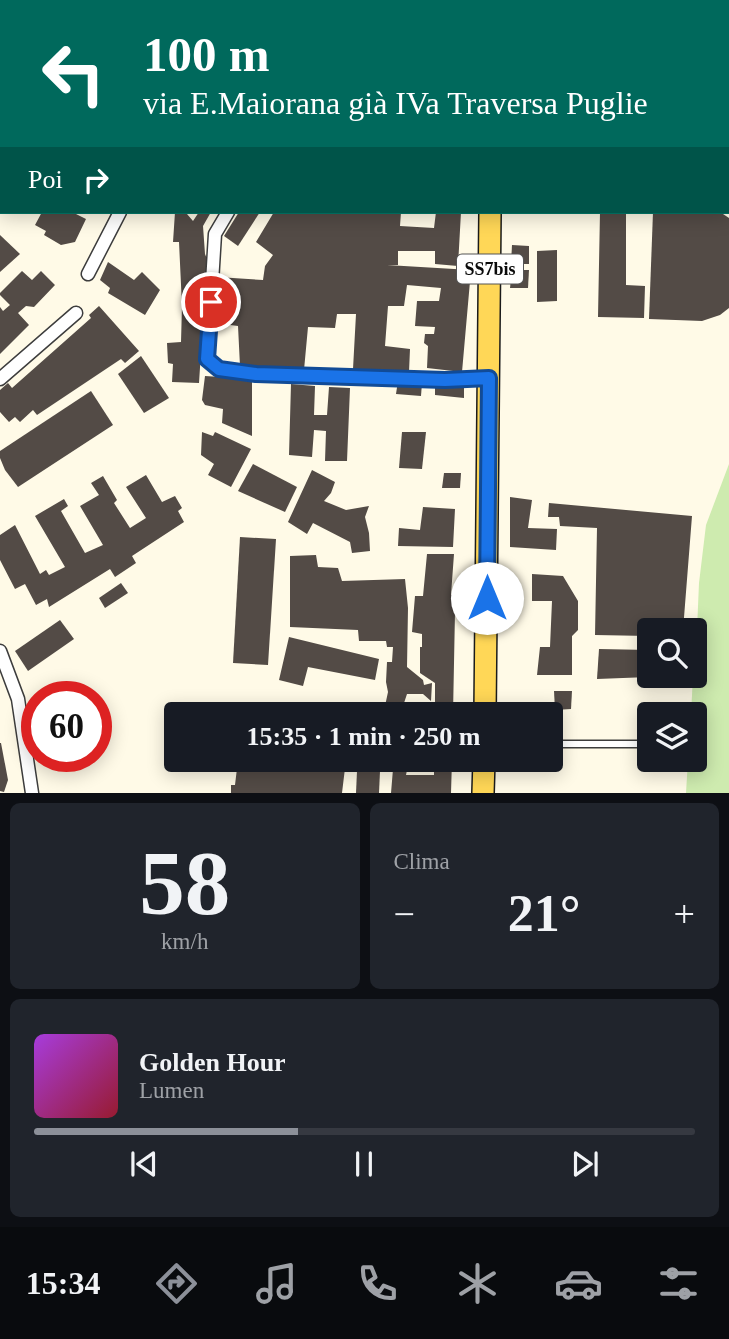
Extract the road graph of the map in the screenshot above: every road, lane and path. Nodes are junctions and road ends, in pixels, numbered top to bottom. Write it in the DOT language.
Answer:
graph roads {
  1 [pos="119,214"];
  2 [pos="227,214"];
  3 [pos="490,214"];
  4 [pos="88,274"];
  5 [pos="76,313"];
  6 [pos="208,346"];
  7 [pos="489,378"];
  8 [pos="0,379"];
  9 [pos="0,651"];
  10 [pos="485,702"];
  11 [pos="563,744"];
  12 [pos="637,744"];
  13 [pos="484,772"];
  14 [pos="32,793"];
  15 [pos="483,793"];
  1 -- 4 [label="street"];
  2 -- 6 [label="street"];
  3 -- 7 [label="main road, SS7bis"];
  5 -- 8 [label="street"];
  6 -- 7 [label="lane"];
  7 -- 10 [label="main road, SS7bis"];
  9 -- 14 [label="street"];
  11 -- 12 [label="lane"];
  13 -- 15 [label="main road"];
}
